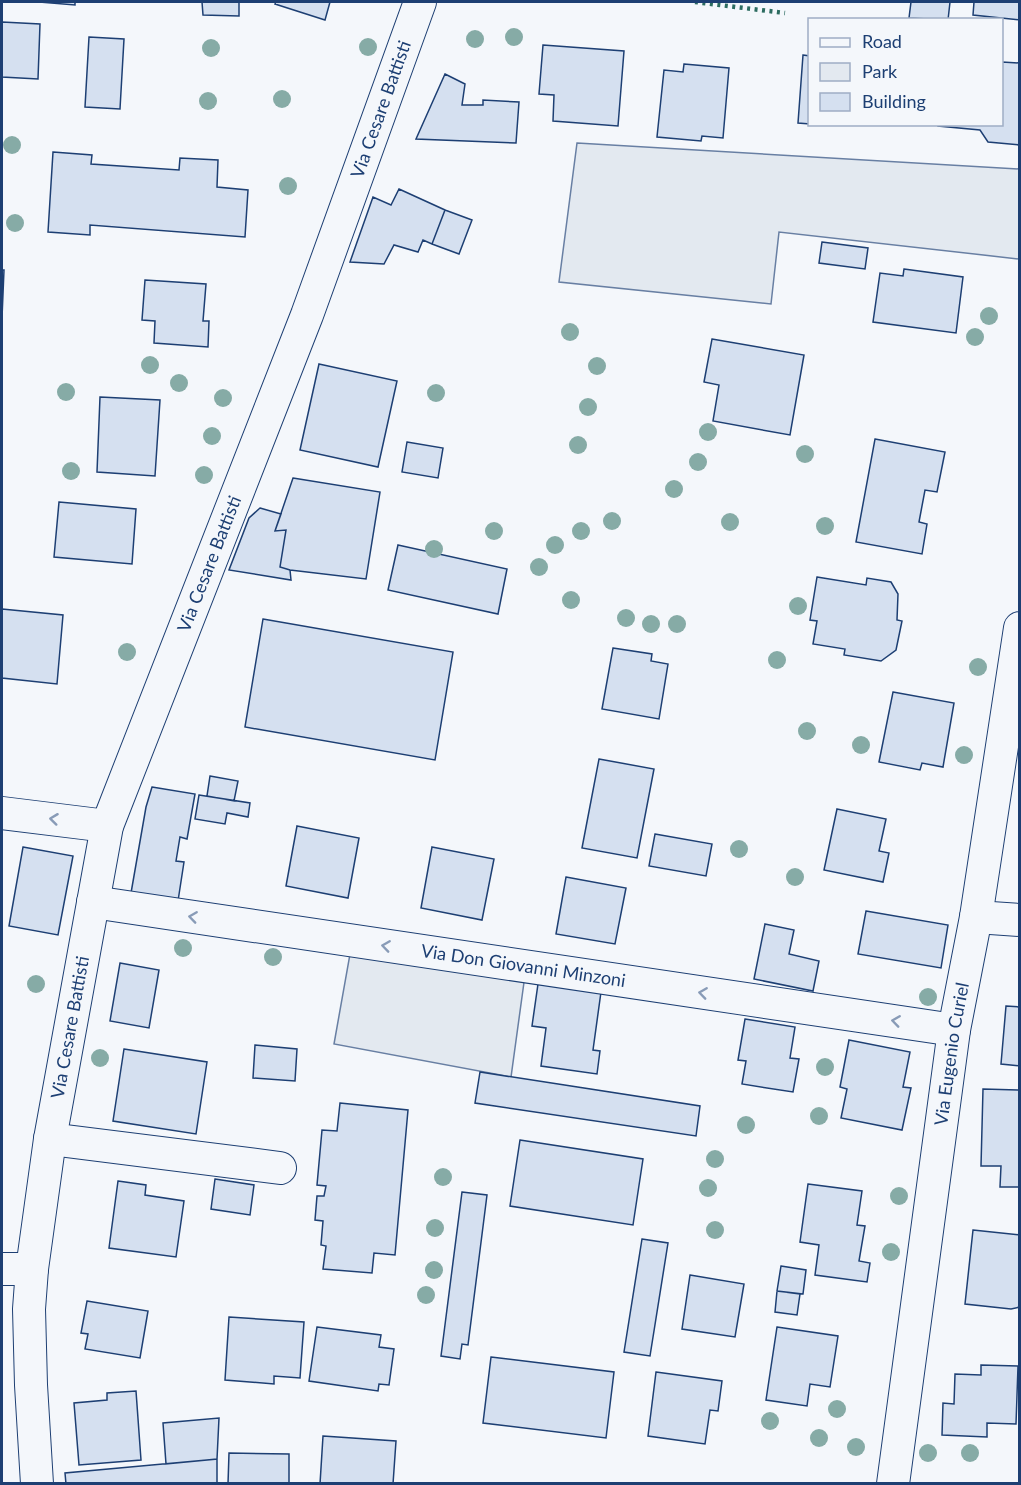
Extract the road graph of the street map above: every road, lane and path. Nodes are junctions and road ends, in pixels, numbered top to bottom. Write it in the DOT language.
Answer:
graph roads {
  1 [pos="420,2"];
  2 [pos="1020,627"];
  3 [pos="1008,779"];
  4 [pos="2,813"];
  5 [pos="107,826"];
  6 [pos="93,902"];
  7 [pos="976,916"];
  8 [pos="1020,920"];
  9 [pos="954,1030"];
  10 [pos="50,1139"];
  11 [pos="280,1168"];
  12 [pos="17,1269"];
  13 [pos="37,1484"];
  14 [pos="893,1484"];
  1 -- 5 [label="street, Via Cesare Battisti"];
  2 -- 3 [label="street, Via Eugenio Curiel"];
  3 -- 7 [label="street, Via Eugenio Curiel"];
  5 -- 4 [label="street, one-way"];
  5 -- 6 [label="street, Via Cesare Battisti"];
  9 -- 6 [label="street, Via Don Giovanni Minzoni, one-way"];
  6 -- 10 [label="street, Via Cesare Battisti"];
  7 -- 8 [label="street"];
  7 -- 9 [label="street, Via Eugenio Curiel"];
  9 -- 14 [label="street, Via Eugenio Curiel"];
  10 -- 11 [label="street"];
  10 -- 12 [label="street, Via Cesare Battisti"];
  12 -- 13 [label="street, Via Cesare Battisti"];
}
